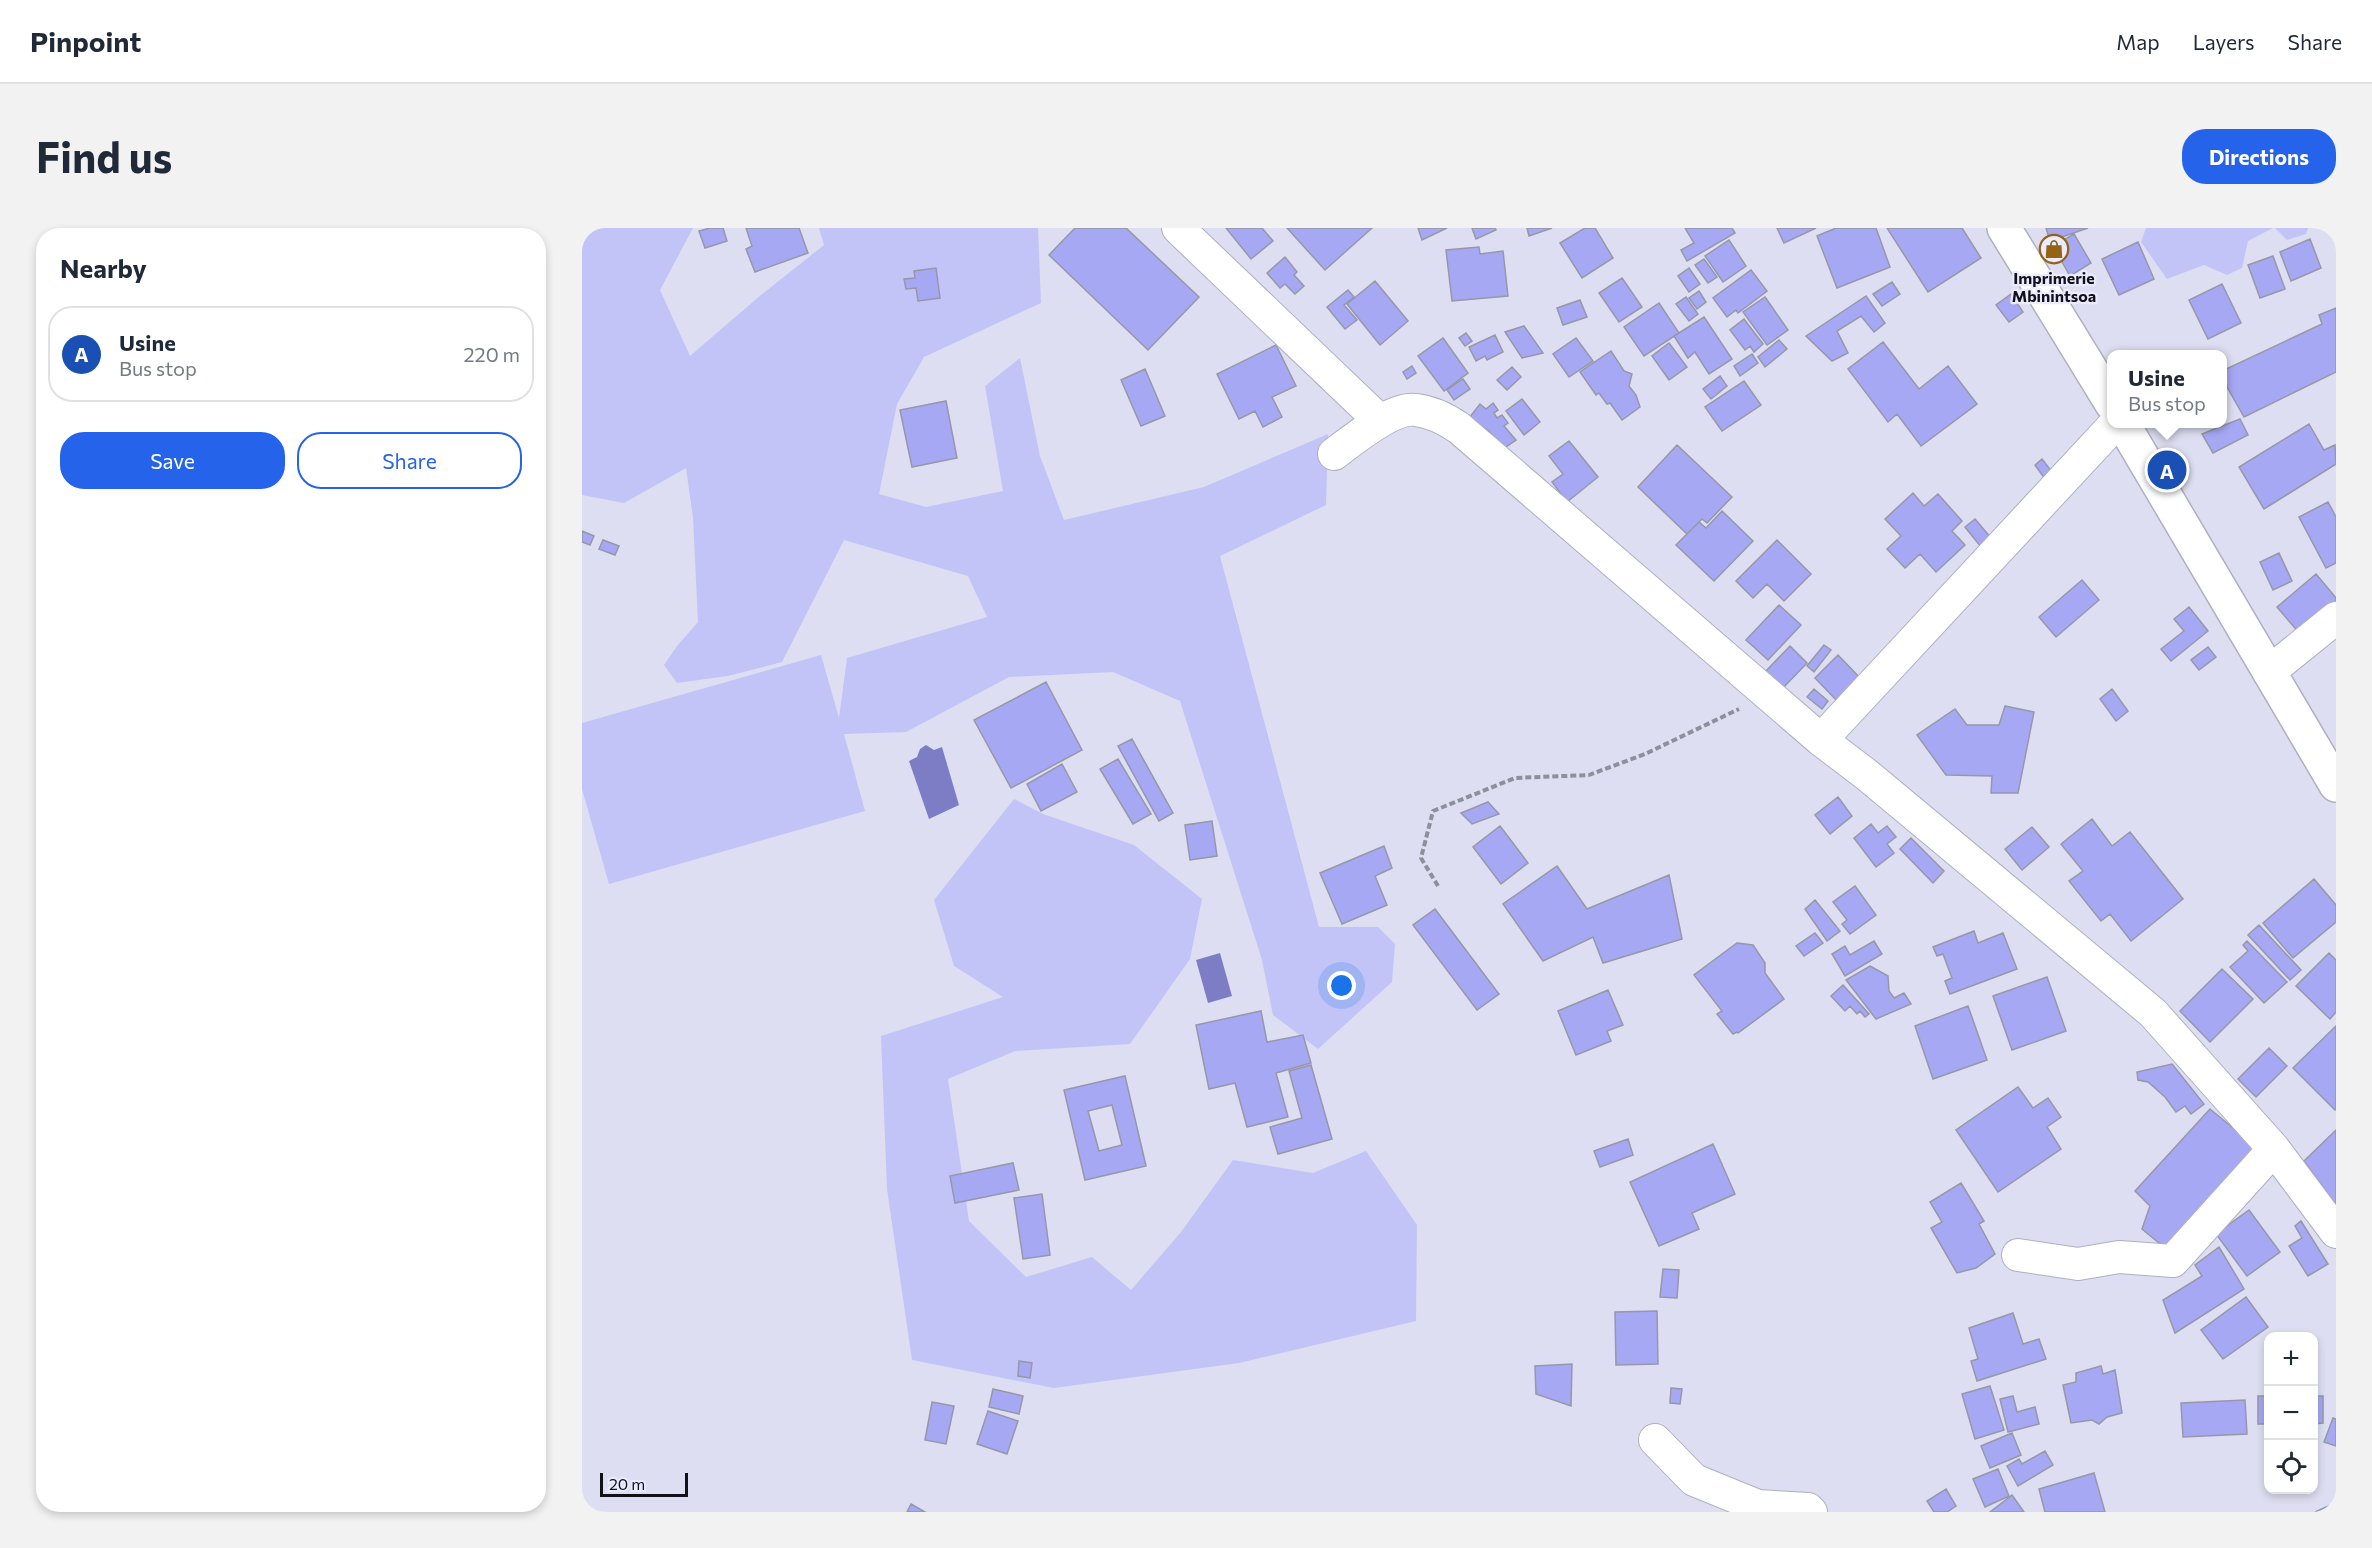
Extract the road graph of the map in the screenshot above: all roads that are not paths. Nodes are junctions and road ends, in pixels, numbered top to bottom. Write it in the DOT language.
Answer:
graph roads {
  1 [pos="1178,228"];
  2 [pos="2004,228"];
  3 [pos="2107,396"];
  4 [pos="1380,420"];
  5 [pos="2110,428"];
  6 [pos="2126,428"];
  7 [pos="1334,453"];
  8 [pos="2336,618"];
  9 [pos="2269,672"];
  10 [pos="1821,740"];
  11 [pos="2336,785"];
  12 [pos="2274,1149"];
  13 [pos="2336,1233"];
  14 [pos="2018,1255"];
  15 [pos="1655,1440"];
  16 [pos="1810,1512"];
  1 -- 4 [label="street"];
  2 -- 3 [label="main road"];
  4 -- 7 [label="street"];
  4 -- 10 [label="street"];
  5 -- 10 [label="street"];
  6 -- 9 [label="main road"];
  8 -- 9 [label="street"];
  9 -- 11 [label="main road"];
  10 -- 12 [label="street"];
  12 -- 13 [label="street"];
  12 -- 14 [label="street"];
  15 -- 16 [label="street"];
}
